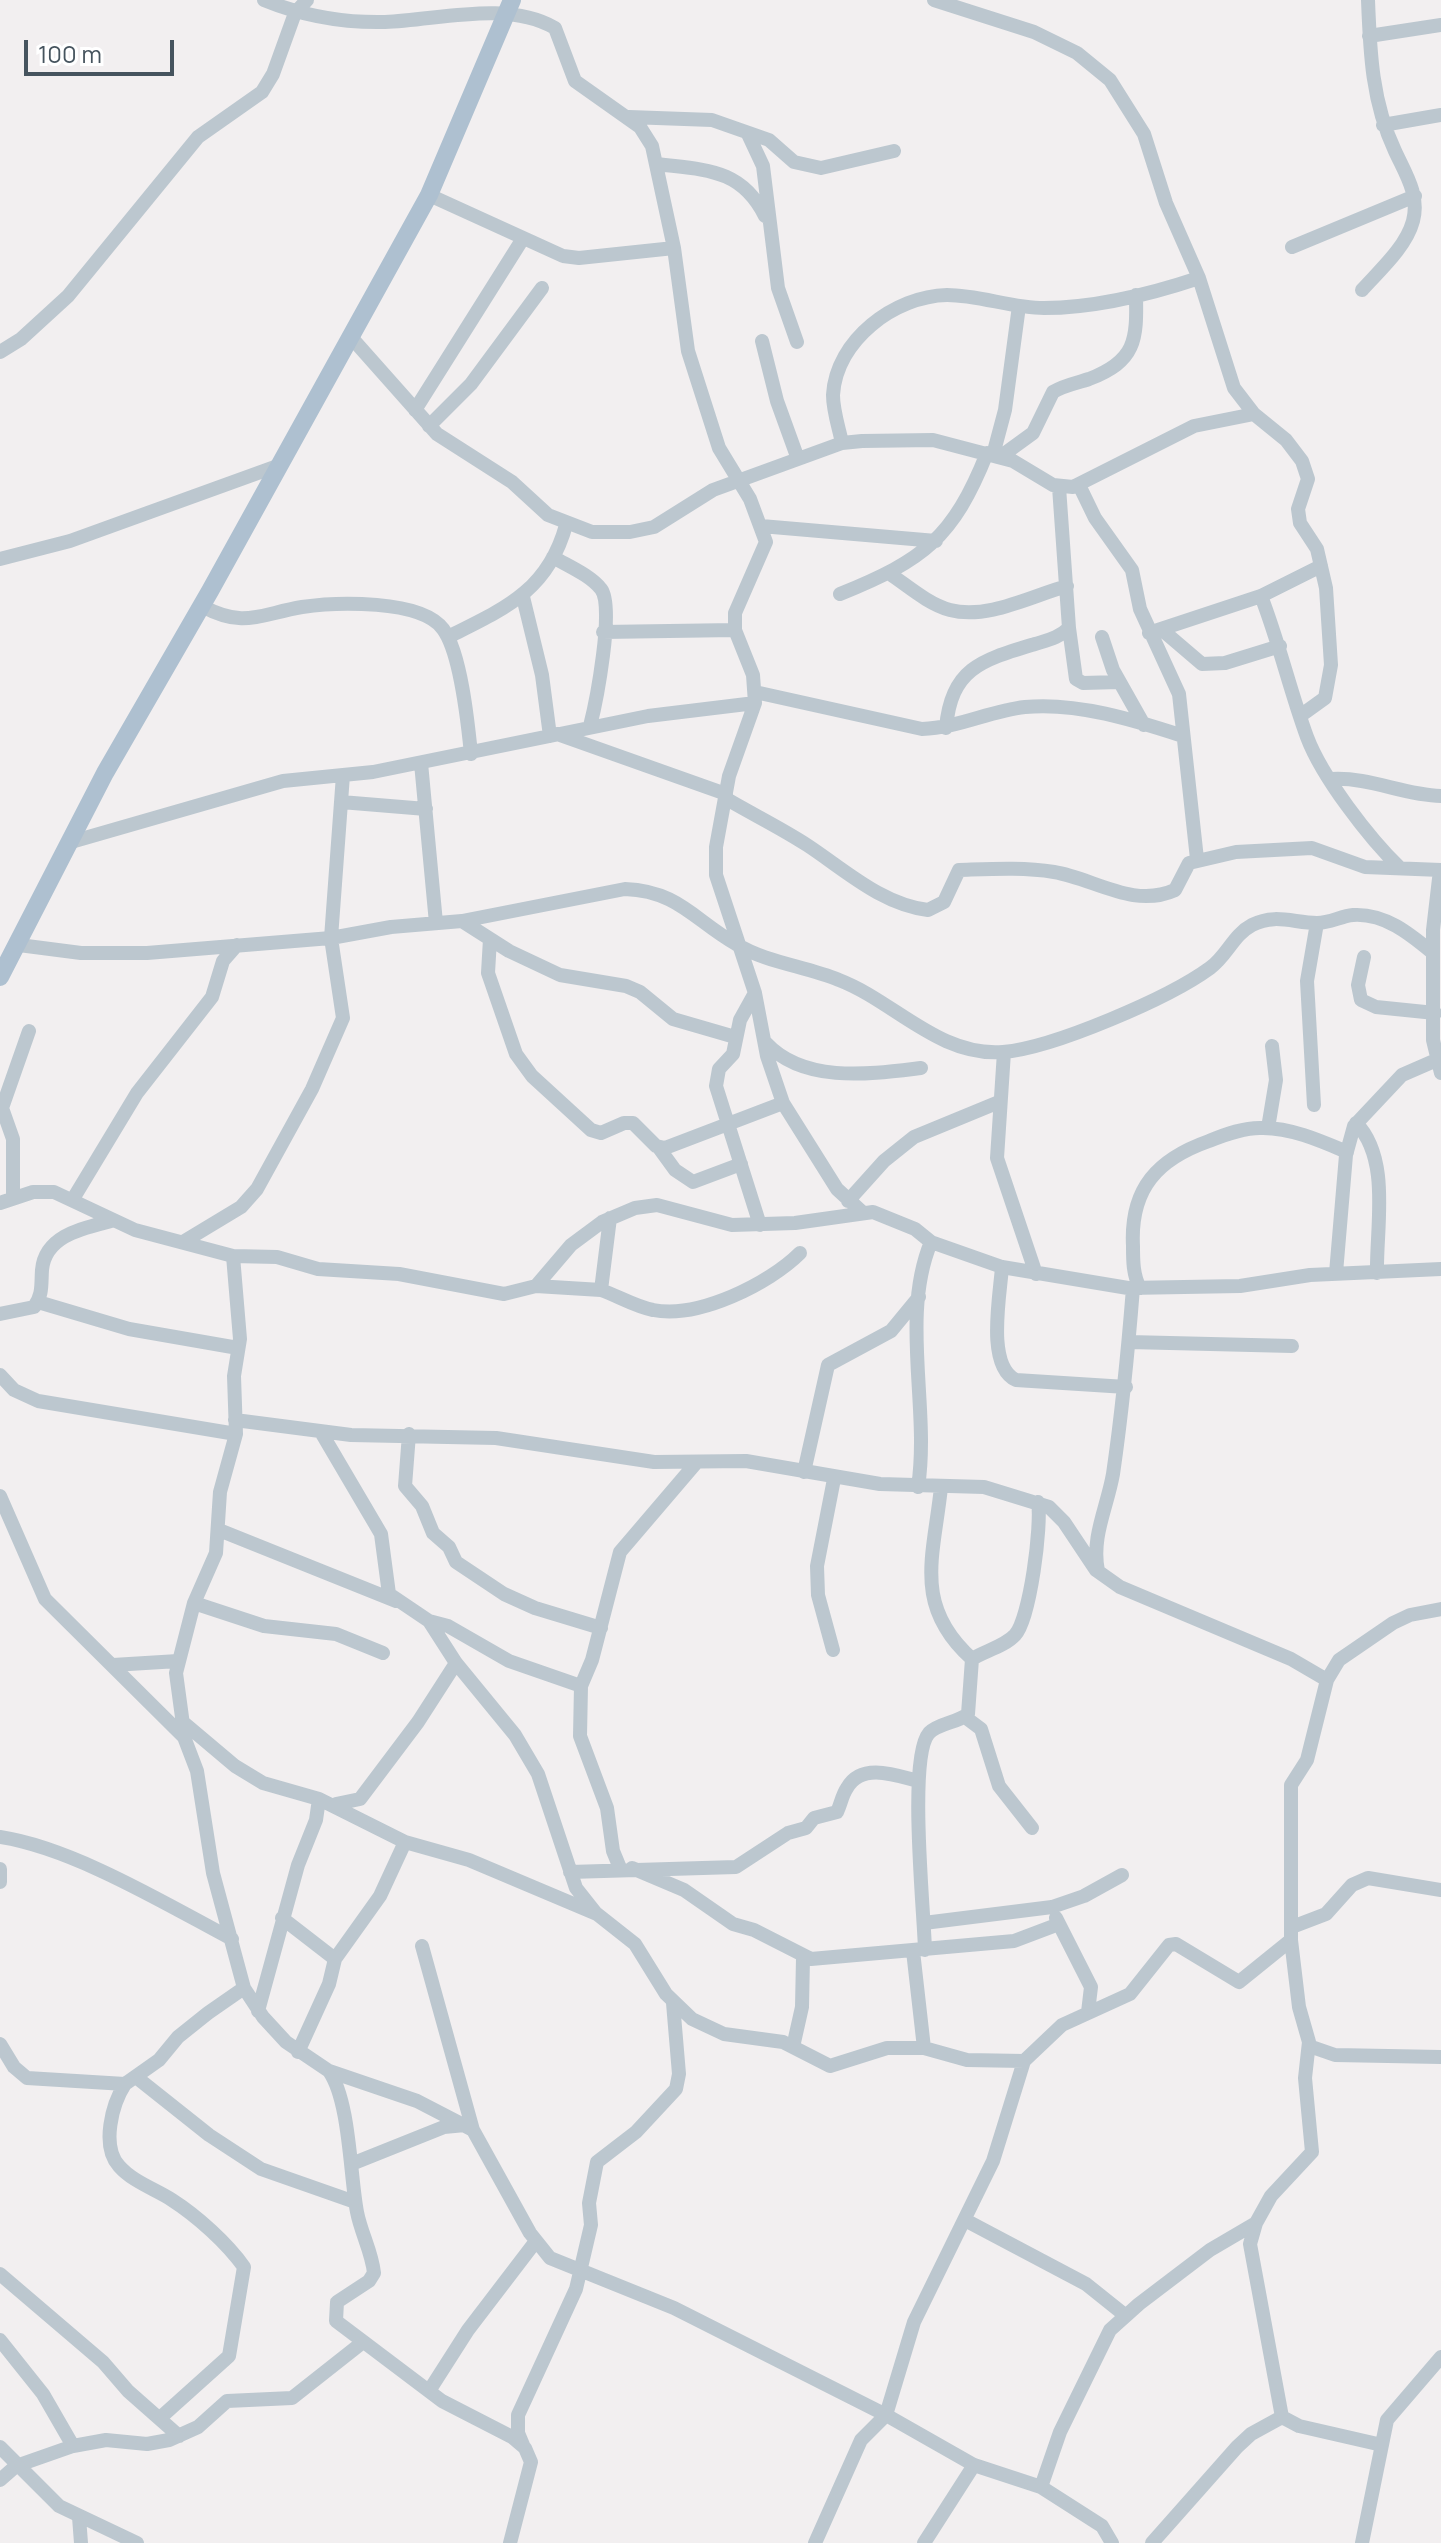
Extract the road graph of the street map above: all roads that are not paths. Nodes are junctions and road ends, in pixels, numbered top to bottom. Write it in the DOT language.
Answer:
graph roads {
  1 [pos="264,0"];
  2 [pos="307,0"];
  3 [pos="934,0"];
  4 [pos="1368,0"];
  5 [pos="510,5"];
  6 [pos="295,13"];
  7 [pos="1441,25"];
  8 [pos="1369,36"];
  9 [pos="1441,115"];
  10 [pos="624,117"];
  11 [pos="1383,125"];
  12 [pos="748,134"];
  13 [pos="894,151"];
  14 [pos="656,164"];
  15 [pos="429,195"];
  16 [pos="1415,196"];
  17 [pos="769,224"];
  18 [pos="522,240"];
  19 [pos="1292,247"];
  20 [pos="674,248"];
  21 [pos="1199,278"];
  22 [pos="542,288"];
  23 [pos="1362,290"];
  24 [pos="1136,295"];
  25 [pos="1019,306"];
  26 [pos="350,336"];
  27 [pos="762,341"];
  28 [pos="797,342"];
  29 [pos="0,352"];
  30 [pos="415,410"];
  31 [pos="1254,414"];
  32 [pos="429,426"];
  33 [pos="842,443"];
  34 [pos="993,455"];
  35 [pos="798,459"];
  36 [pos="280,465"];
  37 [pos="739,480"];
  38 [pos="1079,485"];
  39 [pos="1059,487"];
  40 [pos="566,525"];
  41 [pos="761,526"];
  42 [pos="936,541"];
  43 [pos="553,557"];
  44 [pos="0,559"];
  45 [pos="1321,566"];
  46 [pos="890,574"];
  47 [pos="1067,586"];
  48 [pos="840,594"];
  49 [pos="1261,596"];
  50 [pos="523,597"];
  51 [pos="202,606"];
  52 [pos="1069,628"];
  53 [pos="735,630"];
  54 [pos="1155,631"];
  55 [pos="603,632"];
  56 [pos="448,637"];
  57 [pos="1102,637"];
  58 [pos="1280,646"];
  59 [pos="1119,682"];
  60 [pos="755,698"];
  61 [pos="1300,716"];
  62 [pos="1144,725"];
  63 [pos="590,726"];
  64 [pos="946,728"];
  65 [pos="554,735"];
  66 [pos="1183,736"];
  67 [pos="471,754"];
  68 [pos="421,763"];
  69 [pos="343,775"];
  70 [pos="1332,779"];
  71 [pos="726,796"];
  72 [pos="1441,796"];
  73 [pos="341,802"];
  74 [pos="426,809"];
  75 [pos="71,842"];
  76 [pos="1197,859"];
  77 [pos="1400,868"];
  78 [pos="1441,870"];
  79 [pos="462,921"];
  80 [pos="436,923"];
  81 [pos="1317,923"];
  82 [pos="331,938"];
  83 [pos="490,939"];
  84 [pos="19,945"];
  85 [pos="237,945"];
  86 [pos="737,945"];
  87 [pos="1433,953"];
  88 [pos="1364,957"];
  89 [pos="0,977"];
  90 [pos="755,993"];
  91 [pos="1435,1013"];
  92 [pos="29,1031"];
  93 [pos="735,1037"];
  94 [pos="766,1042"];
  95 [pos="1272,1046"];
  96 [pos="1004,1052"];
  97 [pos="1438,1058"];
  98 [pos="921,1068"];
  99 [pos="1441,1073"];
  100 [pos="999,1102"];
  101 [pos="783,1103"];
  102 [pos="1314,1105"];
  103 [pos="1,1110"];
  104 [pos="728,1122"];
  105 [pos="1356,1123"];
  106 [pos="1268,1128"];
  107 [pos="659,1148"];
  108 [pos="1347,1152"];
  109 [pos="741,1164"];
  110 [pos="73,1199"];
  111 [pos="6,1201"];
  112 [pos="848,1201"];
  113 [pos="862,1212"];
  114 [pos="610,1218"];
  115 [pos="111,1221"];
  116 [pos="760,1225"];
  117 [pos="183,1242"];
  118 [pos="931,1242"];
  119 [pos="800,1253"];
  120 [pos="233,1256"];
  121 [pos="1002,1267"];
  122 [pos="1441,1269"];
  123 [pos="1336,1273"];
  124 [pos="1377,1273"];
  125 [pos="1036,1274"];
  126 [pos="536,1286"];
  127 [pos="1137,1288"];
  128 [pos="601,1290"];
  129 [pos="920,1297"];
  130 [pos="38,1302"];
  131 [pos="0,1314"];
  132 [pos="1129,1342"];
  133 [pos="1292,1346"];
  134 [pos="238,1348"];
  135 [pos="0,1375"];
  136 [pos="1126,1387"];
  137 [pos="236,1427"];
  138 [pos="321,1432"];
  139 [pos="409,1434"];
  140 [pos="696,1463"];
  141 [pos="804,1472"];
  142 [pos="834,1479"];
  143 [pos="918,1487"];
  144 [pos="941,1487"];
  145 [pos="0,1496"];
  146 [pos="1038,1502"];
  147 [pos="219,1530"];
  148 [pos="1098,1572"];
  149 [pos="397,1601"];
  150 [pos="194,1603"];
  151 [pos="1441,1609"];
  152 [pos="429,1621"];
  153 [pos="601,1628"];
  154 [pos="833,1650"];
  155 [pos="383,1653"];
  156 [pos="972,1659"];
  157 [pos="178,1661"];
  158 [pos="456,1663"];
  159 [pos="113,1665"];
  160 [pos="1327,1680"];
  161 [pos="581,1686"];
  162 [pos="965,1717"];
  163 [pos="184,1730"];
  164 [pos="918,1781"];
  165 [pos="325,1802"];
  166 [pos="1032,1828"];
  167 [pos="0,1837"];
  168 [pos="405,1842"];
  169 [pos="626,1868"];
  170 [pos="0,1869"];
  171 [pos="570,1872"];
  172 [pos="1122,1875"];
  173 [pos="0,1882"];
  174 [pos="1441,1890"];
  175 [pos="1052,1907"];
  176 [pos="597,1914"];
  177 [pos="282,1918"];
  178 [pos="924,1923"];
  179 [pos="1059,1924"];
  180 [pos="1291,1934"];
  181 [pos="232,1939"];
  182 [pos="422,1946"];
  183 [pos="919,1951"];
  184 [pos="803,1958"];
  185 [pos="335,1959"];
  186 [pos="244,1988"];
  187 [pos="673,2003"];
  188 [pos="258,2011"];
  189 [pos="1088,2012"];
  190 [pos="0,2044"];
  191 [pos="1309,2046"];
  192 [pos="793,2047"];
  193 [pos="924,2048"];
  194 [pos="298,2052"];
  195 [pos="1441,2057"];
  196 [pos="1024,2061"];
  197 [pos="329,2071"];
  198 [pos="131,2081"];
  199 [pos="469,2128"];
  200 [pos="354,2163"];
  201 [pos="355,2202"];
  202 [pos="965,2220"];
  203 [pos="1256,2223"];
  204 [pos="536,2241"];
  205 [pos="579,2272"];
  206 [pos="0,2274"];
  207 [pos="1126,2316"];
  208 [pos="0,2340"];
  209 [pos="363,2342"];
  210 [pos="1441,2357"];
  211 [pos="429,2391"];
  212 [pos="886,2415"];
  213 [pos="1282,2417"];
  214 [pos="160,2418"];
  215 [pos="179,2436"];
  216 [pos="1382,2445"];
  217 [pos="73,2446"];
  218 [pos="0,2447"];
  219 [pos="525,2448"];
  220 [pos="974,2465"];
  221 [pos="16,2466"];
  222 [pos="0,2480"];
  223 [pos="1041,2487"];
  224 [pos="79,2517"];
  225 [pos="81,2543"];
  226 [pos="137,2543"];
  227 [pos="510,2543"];
  228 [pos="815,2543"];
  229 [pos="924,2543"];
  230 [pos="1112,2543"];
  231 [pos="1152,2543"];
  232 [pos="1362,2543"];
  1 -- 6 [label="street"];
  2 -- 6 [label="street"];
  3 -- 21 [label="street"];
  4 -- 8 [label="street"];
  5 -- 6 [label="street"];
  5 -- 10 [label="street"];
  5 -- 15 [label="main road"];
  6 -- 29 [label="street"];
  7 -- 8 [label="street"];
  8 -- 11 [label="street"];
  9 -- 11 [label="street"];
  10 -- 12 [label="street"];
  10 -- 14 [label="street"];
  11 -- 16 [label="street"];
  12 -- 13 [label="street"];
  12 -- 17 [label="street"];
  14 -- 17 [label="street"];
  14 -- 20 [label="street"];
  15 -- 18 [label="street"];
  15 -- 26 [label="main road"];
  16 -- 19 [label="street"];
  16 -- 23 [label="street"];
  17 -- 28 [label="street"];
  18 -- 20 [label="street"];
  18 -- 30 [label="street"];
  20 -- 37 [label="street"];
  21 -- 24 [label="street"];
  21 -- 31 [label="street"];
  22 -- 32 [label="street"];
  24 -- 25 [label="street"];
  24 -- 34 [label="street"];
  25 -- 33 [label="street"];
  25 -- 34 [label="street"];
  26 -- 30 [label="street"];
  26 -- 36 [label="main road"];
  27 -- 35 [label="street"];
  30 -- 32 [label="street"];
  31 -- 38 [label="street"];
  31 -- 45 [label="street"];
  32 -- 40 [label="street"];
  33 -- 34 [label="street"];
  33 -- 35 [label="street"];
  34 -- 39 [label="street"];
  34 -- 42 [label="street"];
  35 -- 37 [label="street"];
  36 -- 44 [label="street"];
  36 -- 51 [label="main road"];
  37 -- 40 [label="street"];
  37 -- 41 [label="street"];
  38 -- 39 [label="street"];
  38 -- 54 [label="street"];
  39 -- 47 [label="street"];
  40 -- 43 [label="street"];
  41 -- 42 [label="street"];
  41 -- 53 [label="street"];
  42 -- 46 [label="street"];
  43 -- 50 [label="street"];
  43 -- 55 [label="street"];
  45 -- 49 [label="street"];
  45 -- 61 [label="street"];
  46 -- 47 [label="street"];
  46 -- 48 [label="street"];
  47 -- 52 [label="street"];
  49 -- 54 [label="street"];
  49 -- 58 [label="street"];
  50 -- 56 [label="street"];
  50 -- 65 [label="street"];
  51 -- 56 [label="street"];
  51 -- 75 [label="main road"];
  52 -- 59 [label="street"];
  52 -- 64 [label="street"];
  53 -- 55 [label="street"];
  53 -- 60 [label="street"];
  54 -- 58 [label="street"];
  54 -- 66 [label="street"];
  55 -- 63 [label="street"];
  56 -- 67 [label="street"];
  57 -- 59 [label="street"];
  58 -- 61 [label="street"];
  59 -- 62 [label="street"];
  60 -- 63 [label="street"];
  60 -- 64 [label="street"];
  60 -- 71 [label="street"];
  61 -- 70 [label="street"];
  62 -- 64 [label="street"];
  62 -- 66 [label="street"];
  63 -- 65 [label="street"];
  65 -- 67 [label="street"];
  65 -- 71 [label="street"];
  66 -- 76 [label="street"];
  67 -- 68 [label="street"];
  68 -- 69 [label="street"];
  68 -- 74 [label="street"];
  69 -- 73 [label="street"];
  69 -- 75 [label="street"];
  70 -- 72 [label="street"];
  70 -- 77 [label="street"];
  71 -- 76 [label="street"];
  71 -- 86 [label="street"];
  73 -- 74 [label="street"];
  73 -- 82 [label="street"];
  74 -- 80 [label="street"];
  75 -- 84 [label="main road"];
  76 -- 77 [label="street"];
  77 -- 78 [label="street"];
  78 -- 87 [label="street"];
  79 -- 80 [label="street"];
  79 -- 83 [label="street"];
  79 -- 86 [label="street"];
  80 -- 82 [label="street"];
  81 -- 87 [label="street"];
  81 -- 96 [label="street"];
  81 -- 102 [label="street"];
  82 -- 85 [label="street"];
  82 -- 117 [label="street"];
  83 -- 93 [label="street"];
  83 -- 107 [label="street"];
  84 -- 85 [label="street"];
  84 -- 89 [label="main road"];
  85 -- 110 [label="street"];
  86 -- 90 [label="street"];
  86 -- 96 [label="street"];
  87 -- 91 [label="street"];
  88 -- 91 [label="street"];
  90 -- 93 [label="street"];
  90 -- 94 [label="street"];
  91 -- 97 [label="street"];
  92 -- 103 [label="street"];
  93 -- 104 [label="street"];
  94 -- 98 [label="street"];
  94 -- 101 [label="street"];
  95 -- 106 [label="street"];
  96 -- 100 [label="street"];
  97 -- 99 [label="street"];
  97 -- 105 [label="street"];
  100 -- 112 [label="street"];
  100 -- 125 [label="street"];
  101 -- 104 [label="street"];
  101 -- 112 [label="street"];
  103 -- 111 [label="street"];
  104 -- 107 [label="street"];
  104 -- 109 [label="street"];
  105 -- 108 [label="street"];
  105 -- 124 [label="street"];
  106 -- 108 [label="street"];
  106 -- 127 [label="street"];
  107 -- 109 [label="street"];
  108 -- 123 [label="street"];
  109 -- 116 [label="street"];
  110 -- 111 [label="street"];
  110 -- 115 [label="street"];
  112 -- 113 [label="street"];
  113 -- 116 [label="street"];
  113 -- 118 [label="street"];
  114 -- 116 [label="street"];
  114 -- 126 [label="street"];
  114 -- 128 [label="street"];
  115 -- 117 [label="street"];
  115 -- 130 [label="street"];
  117 -- 120 [label="street"];
  118 -- 121 [label="street"];
  118 -- 129 [label="street"];
  119 -- 128 [label="street"];
  120 -- 126 [label="street"];
  120 -- 134 [label="street"];
  121 -- 125 [label="street"];
  121 -- 136 [label="street"];
  122 -- 124 [label="street"];
  123 -- 124 [label="street"];
  123 -- 127 [label="street"];
  125 -- 127 [label="street"];
  126 -- 128 [label="street"];
  127 -- 132 [label="street"];
  129 -- 141 [label="street"];
  129 -- 143 [label="street"];
  130 -- 131 [label="street"];
  130 -- 134 [label="street"];
  132 -- 133 [label="street"];
  132 -- 136 [label="street"];
  134 -- 137 [label="street"];
  135 -- 137 [label="street"];
  136 -- 148 [label="street"];
  137 -- 138 [label="street"];
  137 -- 147 [label="street"];
  138 -- 139 [label="street"];
  138 -- 149 [label="street"];
  139 -- 140 [label="street"];
  139 -- 153 [label="street"];
  140 -- 141 [label="street"];
  140 -- 153 [label="street"];
  141 -- 142 [label="street"];
  142 -- 143 [label="street"];
  142 -- 154 [label="street"];
  143 -- 144 [label="street"];
  144 -- 146 [label="street"];
  144 -- 156 [label="street"];
  145 -- 159 [label="street"];
  146 -- 148 [label="street"];
  146 -- 156 [label="street"];
  147 -- 149 [label="street"];
  147 -- 150 [label="street"];
  148 -- 160 [label="street"];
  149 -- 152 [label="street"];
  150 -- 155 [label="street"];
  150 -- 157 [label="street"];
  151 -- 160 [label="street"];
  152 -- 158 [label="street"];
  152 -- 161 [label="street"];
  153 -- 161 [label="street"];
  156 -- 162 [label="street"];
  157 -- 159 [label="street"];
  157 -- 163 [label="street"];
  158 -- 165 [label="street"];
  158 -- 171 [label="street"];
  159 -- 163 [label="street"];
  160 -- 180 [label="street"];
  161 -- 169 [label="street"];
  162 -- 164 [label="street"];
  162 -- 166 [label="street"];
  163 -- 165 [label="street"];
  163 -- 181 [label="street"];
  164 -- 169 [label="street"];
  164 -- 178 [label="street"];
  165 -- 168 [label="street"];
  165 -- 177 [label="street"];
  167 -- 181 [label="street"];
  168 -- 176 [label="street"];
  168 -- 185 [label="street"];
  169 -- 171 [label="street"];
  169 -- 184 [label="street"];
  170 -- 173 [label="street"];
  171 -- 176 [label="street"];
  172 -- 175 [label="street"];
  174 -- 180 [label="street"];
  175 -- 178 [label="street"];
  175 -- 179 [label="street"];
  176 -- 187 [label="street"];
  177 -- 185 [label="street"];
  177 -- 188 [label="street"];
  178 -- 183 [label="street"];
  179 -- 183 [label="street"];
  179 -- 189 [label="street"];
  180 -- 189 [label="street"];
  180 -- 191 [label="street"];
  181 -- 186 [label="street"];
  182 -- 199 [label="street"];
  183 -- 184 [label="street"];
  183 -- 193 [label="street"];
  184 -- 192 [label="street"];
  185 -- 194 [label="street"];
  186 -- 188 [label="street"];
  186 -- 198 [label="street"];
  187 -- 192 [label="street"];
  187 -- 205 [label="street"];
  188 -- 194 [label="street"];
  189 -- 196 [label="street"];
  190 -- 198 [label="street"];
  191 -- 195 [label="street"];
  191 -- 203 [label="street"];
  192 -- 193 [label="street"];
  193 -- 196 [label="street"];
  194 -- 197 [label="street"];
  196 -- 202 [label="street"];
  197 -- 199 [label="street"];
  197 -- 200 [label="street"];
  198 -- 201 [label="street"];
  198 -- 214 [label="street"];
  199 -- 200 [label="street"];
  199 -- 204 [label="street"];
  200 -- 201 [label="street"];
  201 -- 209 [label="street"];
  202 -- 207 [label="street"];
  202 -- 212 [label="street"];
  203 -- 207 [label="street"];
  203 -- 213 [label="street"];
  204 -- 205 [label="street"];
  204 -- 211 [label="street"];
  205 -- 212 [label="street"];
  205 -- 219 [label="street"];
  206 -- 214 [label="street"];
  207 -- 223 [label="street"];
  208 -- 217 [label="street"];
  209 -- 211 [label="street"];
  209 -- 215 [label="street"];
  210 -- 216 [label="street"];
  211 -- 219 [label="street"];
  212 -- 220 [label="street"];
  212 -- 228 [label="street"];
  213 -- 216 [label="street"];
  213 -- 231 [label="street"];
  214 -- 215 [label="street"];
  215 -- 217 [label="street"];
  216 -- 232 [label="street"];
  217 -- 221 [label="street"];
  218 -- 221 [label="street"];
  219 -- 227 [label="street"];
  220 -- 223 [label="street"];
  220 -- 229 [label="street"];
  221 -- 222 [label="street"];
  221 -- 224 [label="street"];
  223 -- 230 [label="street"];
  224 -- 225 [label="street"];
  224 -- 226 [label="street"];
}
